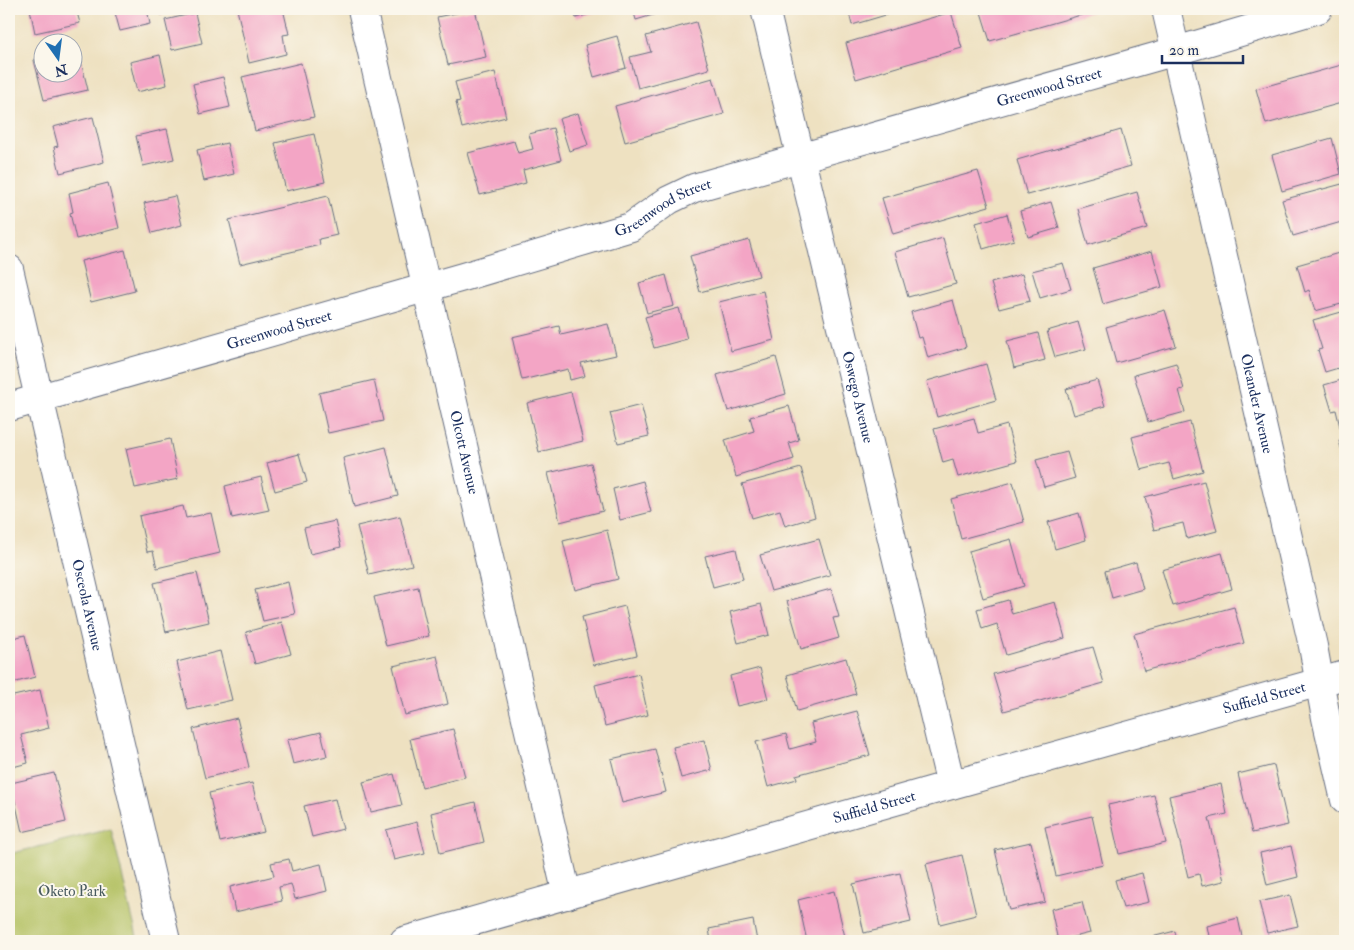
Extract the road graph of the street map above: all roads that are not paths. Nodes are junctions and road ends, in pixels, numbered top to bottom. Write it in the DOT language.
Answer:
graph roads {
  1 [pos="362,9"];
  2 [pos="765,9"];
  3 [pos="1166,9"];
  4 [pos="1318,9"];
  5 [pos="1176,51"];
  6 [pos="800,157"];
  7 [pos="9,269"];
  8 [pos="428,288"];
  9 [pos="39,399"];
  10 [pos="9,407"];
  11 [pos="1333,678"];
  12 [pos="951,785"];
  13 [pos="1345,800"];
  14 [pos="567,895"];
  15 [pos="166,941"];
  16 [pos="404,941"];
  1 -- 8 [label="street, Olcott Avenue"];
  2 -- 6 [label="street, Oswego Avenue"];
  3 -- 5 [label="street, Oleander Avenue"];
  4 -- 5 [label="street, Greenwood Street"];
  5 -- 6 [label="street, Greenwood Street"];
  5 -- 11 [label="street, Oleander Avenue"];
  6 -- 8 [label="street, Greenwood Street"];
  6 -- 12 [label="street, Oswego Avenue"];
  7 -- 9 [label="street, Osceola Avenue"];
  8 -- 9 [label="street, Greenwood Street"];
  8 -- 14 [label="street, Olcott Avenue"];
  9 -- 10 [label="street, Greenwood Street"];
  9 -- 15 [label="street, Osceola Avenue"];
  11 -- 12 [label="street, Suffield Street"];
  11 -- 13 [label="street, Oleander Avenue"];
  12 -- 14 [label="street, Suffield Street"];
  14 -- 16 [label="street, Suffield Street"];
}
